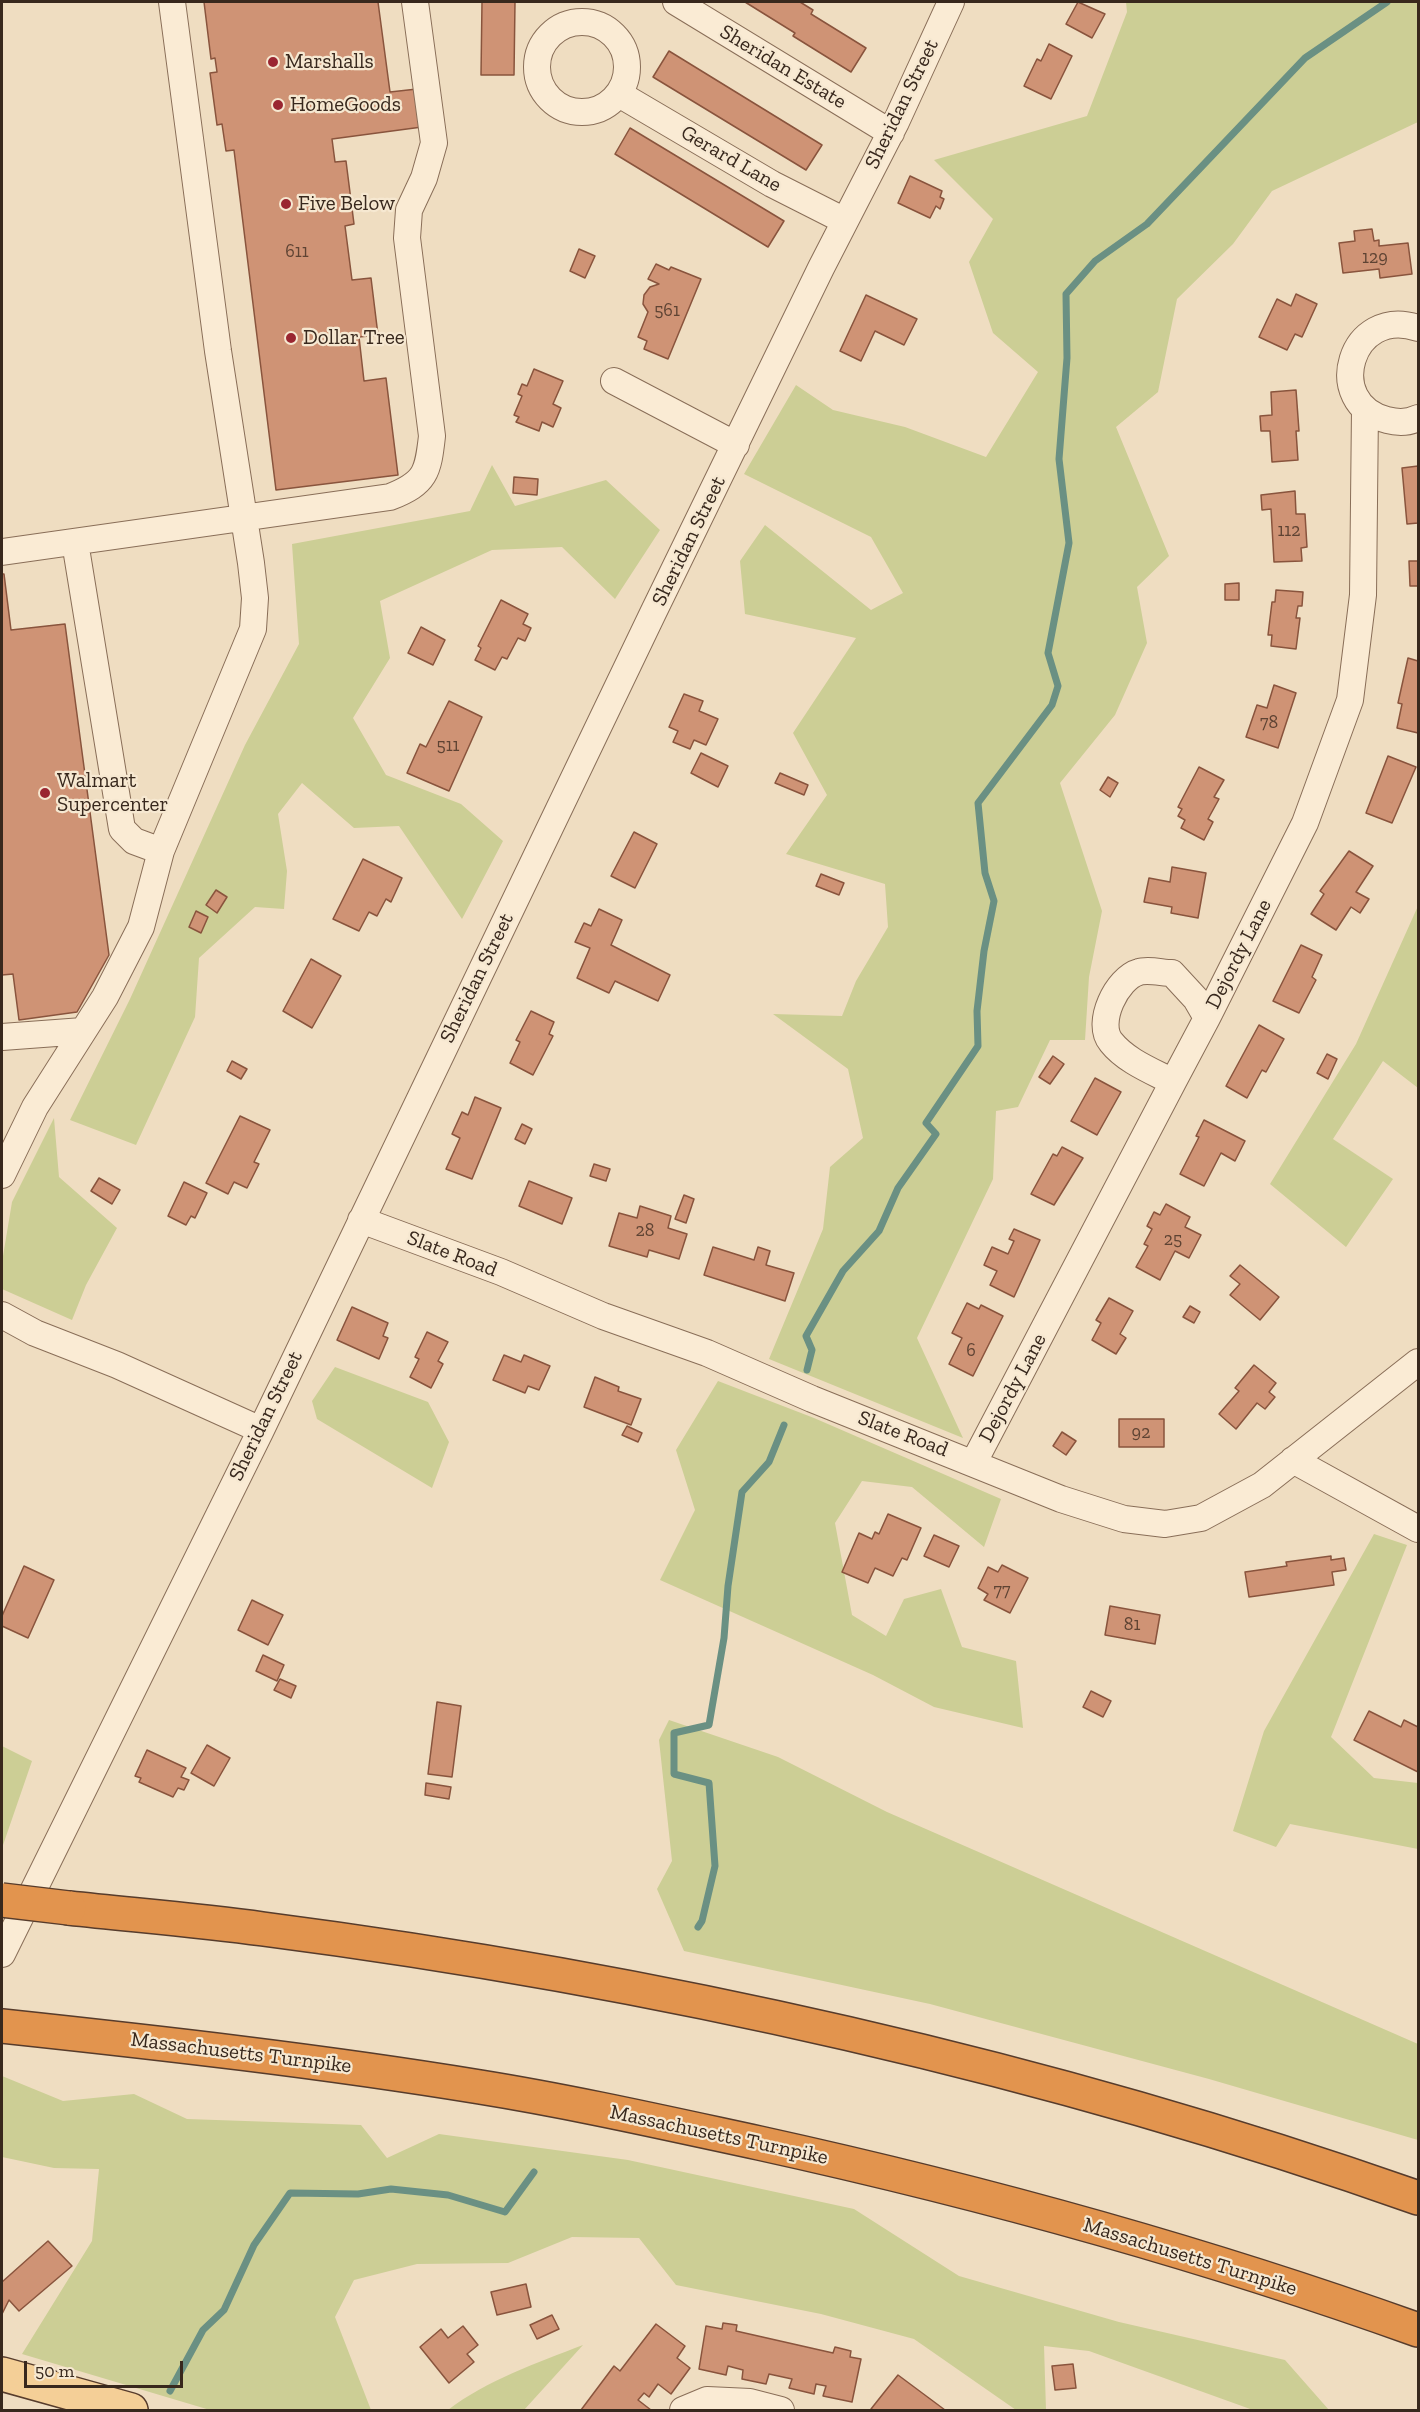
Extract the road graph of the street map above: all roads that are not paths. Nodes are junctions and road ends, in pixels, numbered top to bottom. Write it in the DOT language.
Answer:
graph roads {
  1 [pos="172,2"];
  2 [pos="415,2"];
  3 [pos="676,2"];
  4 [pos="951,2"];
  5 [pos="619,94"];
  6 [pos="891,133"];
  7 [pos="845,221"];
  8 [pos="1419,328"];
  9 [pos="614,381"];
  10 [pos="1365,409"];
  11 [pos="1419,418"];
  12 [pos="736,445"];
  13 [pos="243,517"];
  14 [pos="75,542"];
  15 [pos="2,552"];
  16 [pos="161,851"];
  17 [pos="1207,1018"];
  18 [pos="83,1031"];
  19 [pos="2,1037"];
  20 [pos="1173,1082"];
  21 [pos="2,1175"];
  22 [pos="361,1220"];
  23 [pos="2,1315"];
  24 [pos="1419,1362"];
  25 [pos="261,1430"];
  26 [pos="1293,1460"];
  27 [pos="974,1462"];
  28 [pos="1419,1529"];
  29 [pos="2,1900"];
  30 [pos="2,1954"];
  31 [pos="2,2026"];
  32 [pos="1419,2198"];
  33 [pos="1419,2330"];
  34 [pos="2,2374"];
  35 [pos="131,2410"];
  36 [pos="683,2410"];
  37 [pos="781,2410"];
  1 -- 13 [label="street"];
  2 -- 13 [label="street"];
  3 -- 6 [label="street, Sheridan Estate"];
  4 -- 6 [label="street, Sheridan Street"];
  5 -- 7 [label="street, Gerard Lane"];
  6 -- 7 [label="street, Sheridan Street"];
  7 -- 12 [label="street, Sheridan Street"];
  8 -- 10 [label="street, Dejordy Lane"];
  9 -- 12 [label="street"];
  10 -- 11 [label="street"];
  10 -- 17 [label="street, Dejordy Lane"];
  12 -- 22 [label="street, Sheridan Street"];
  13 -- 14 [label="street"];
  13 -- 16 [label="street"];
  14 -- 15 [label="street"];
  14 -- 16 [label="street"];
  16 -- 18 [label="street"];
  17 -- 20 [label="street"];
  17 -- 20 [label="street, Dejordy Lane"];
  18 -- 19 [label="street"];
  18 -- 21 [label="street"];
  20 -- 27 [label="street, Dejordy Lane"];
  22 -- 25 [label="street, Sheridan Street"];
  22 -- 27 [label="street, Slate Road"];
  23 -- 25 [label="street"];
  24 -- 26 [label="street, Slate Road"];
  25 -- 30 [label="street, Sheridan Street"];
  26 -- 27 [label="street, Slate Road"];
  26 -- 28 [label="street"];
  29 -- 32 [label="highway, bridge"];
  31 -- 33 [label="highway, Massachusetts Turnpike"];
  34 -- 35 [label="main road"];
  36 -- 37 [label="street"];
}
